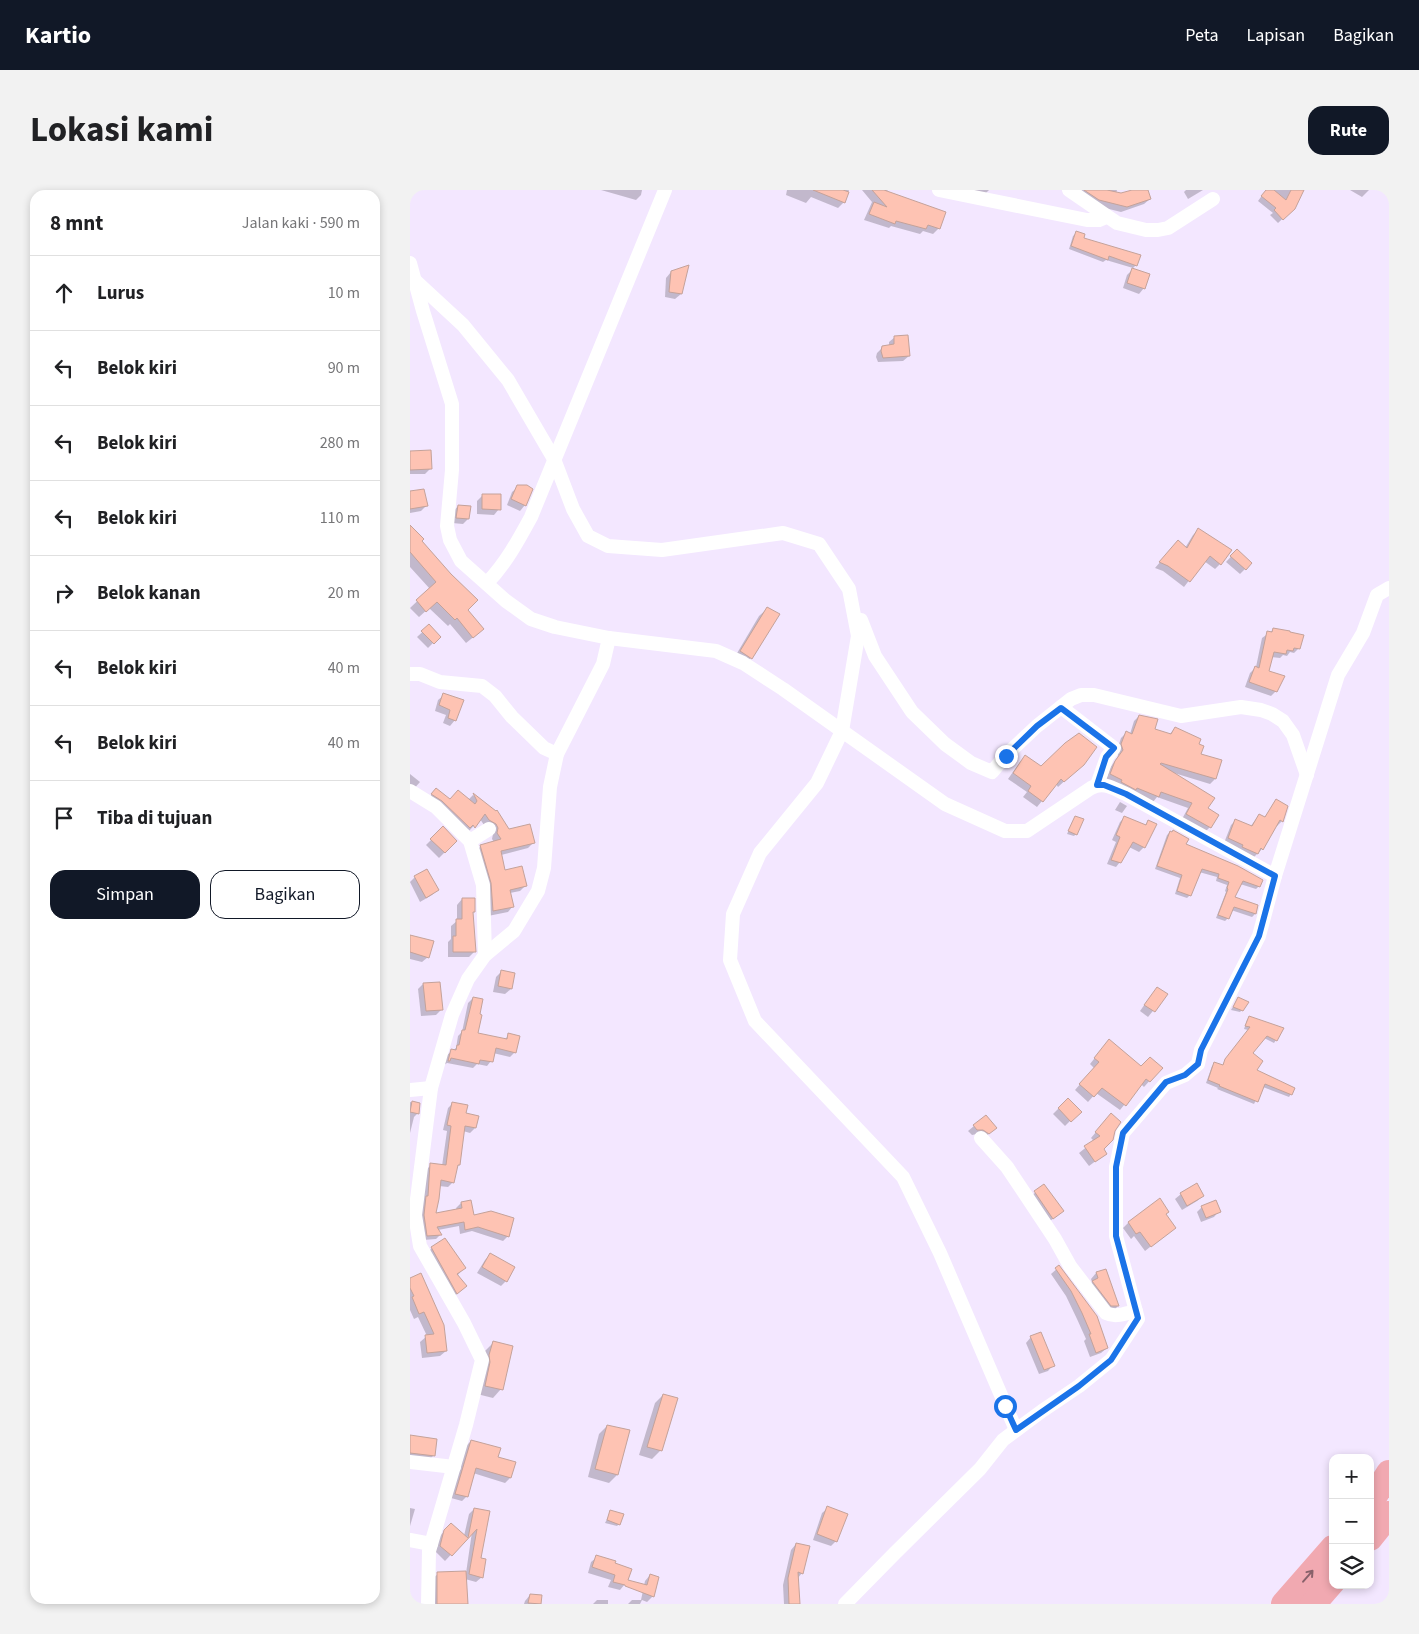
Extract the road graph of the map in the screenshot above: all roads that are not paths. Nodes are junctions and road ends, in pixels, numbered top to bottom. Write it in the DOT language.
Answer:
graph roads {
  1 [pos="665,190"];
  2 [pos="939,190"];
  3 [pos="1069,190"];
  4 [pos="1214,199"];
  5 [pos="1106,216"];
  6 [pos="410,262"];
  7 [pos="413,279"];
  8 [pos="554,459"];
  9 [pos="487,583"];
  10 [pos="849,588"];
  11 [pos="1389,588"];
  12 [pos="609,638"];
  13 [pos="410,674"];
  14 [pos="1061,708"];
  15 [pos="842,731"];
  16 [pos="557,754"];
  17 [pos="1307,775"];
  18 [pos="1097,785"];
  19 [pos="410,791"];
  20 [pos="489,829"];
  21 [pos="470,841"];
  22 [pos="1275,876"];
  23 [pos="486,955"];
  24 [pos="431,1088"];
  25 [pos="410,1090"];
  26 [pos="981,1138"];
  27 [pos="1136,1311"];
  28 [pos="1016,1430"];
  29 [pos="410,1462"];
  30 [pos="454,1467"];
  31 [pos="1389,1473"];
  32 [pos="1373,1499"];
  33 [pos="1389,1514"];
  34 [pos="1374,1533"];
  35 [pos="410,1540"];
  36 [pos="431,1544"];
  37 [pos="1329,1553"];
  38 [pos="1329,1586"];
  39 [pos="428,1604"];
  40 [pos="845,1604"];
  41 [pos="1284,1604"];
  42 [pos="1313,1604"];
  1 -- 8 [label="street"];
  2 -- 5 [label="street"];
  3 -- 5 [label="street"];
  4 -- 5 [label="street"];
  6 -- 7 [label="street"];
  7 -- 8 [label="street"];
  7 -- 9 [label="street"];
  8 -- 9 [label="street"];
  8 -- 10 [label="street"];
  9 -- 12 [label="street"];
  10 -- 14 [label="street"];
  10 -- 15 [label="street"];
  11 -- 17 [label="street"];
  12 -- 15 [label="street"];
  12 -- 16 [label="street"];
  13 -- 16 [label="street"];
  14 -- 17 [label="street"];
  14 -- 18 [label="street"];
  15 -- 18 [label="street"];
  15 -- 28 [label="street"];
  16 -- 23 [label="street"];
  17 -- 22 [label="street"];
  18 -- 22 [label="street"];
  19 -- 21 [label="street"];
  20 -- 21 [label="street"];
  21 -- 23 [label="street"];
  22 -- 27 [label="street"];
  23 -- 24 [label="street"];
  24 -- 25 [label="street"];
  24 -- 30 [label="street"];
  26 -- 27 [label="street"];
  27 -- 28 [label="street"];
  28 -- 40 [label="street"];
  29 -- 30 [label="street"];
  30 -- 36 [label="street"];
  31 -- 32 [label="highway"];
  33 -- 34 [label="highway"];
  35 -- 36 [label="street"];
  36 -- 39 [label="street"];
  41 -- 37 [label="highway, one-way"];
  38 -- 42 [label="highway"];
}
